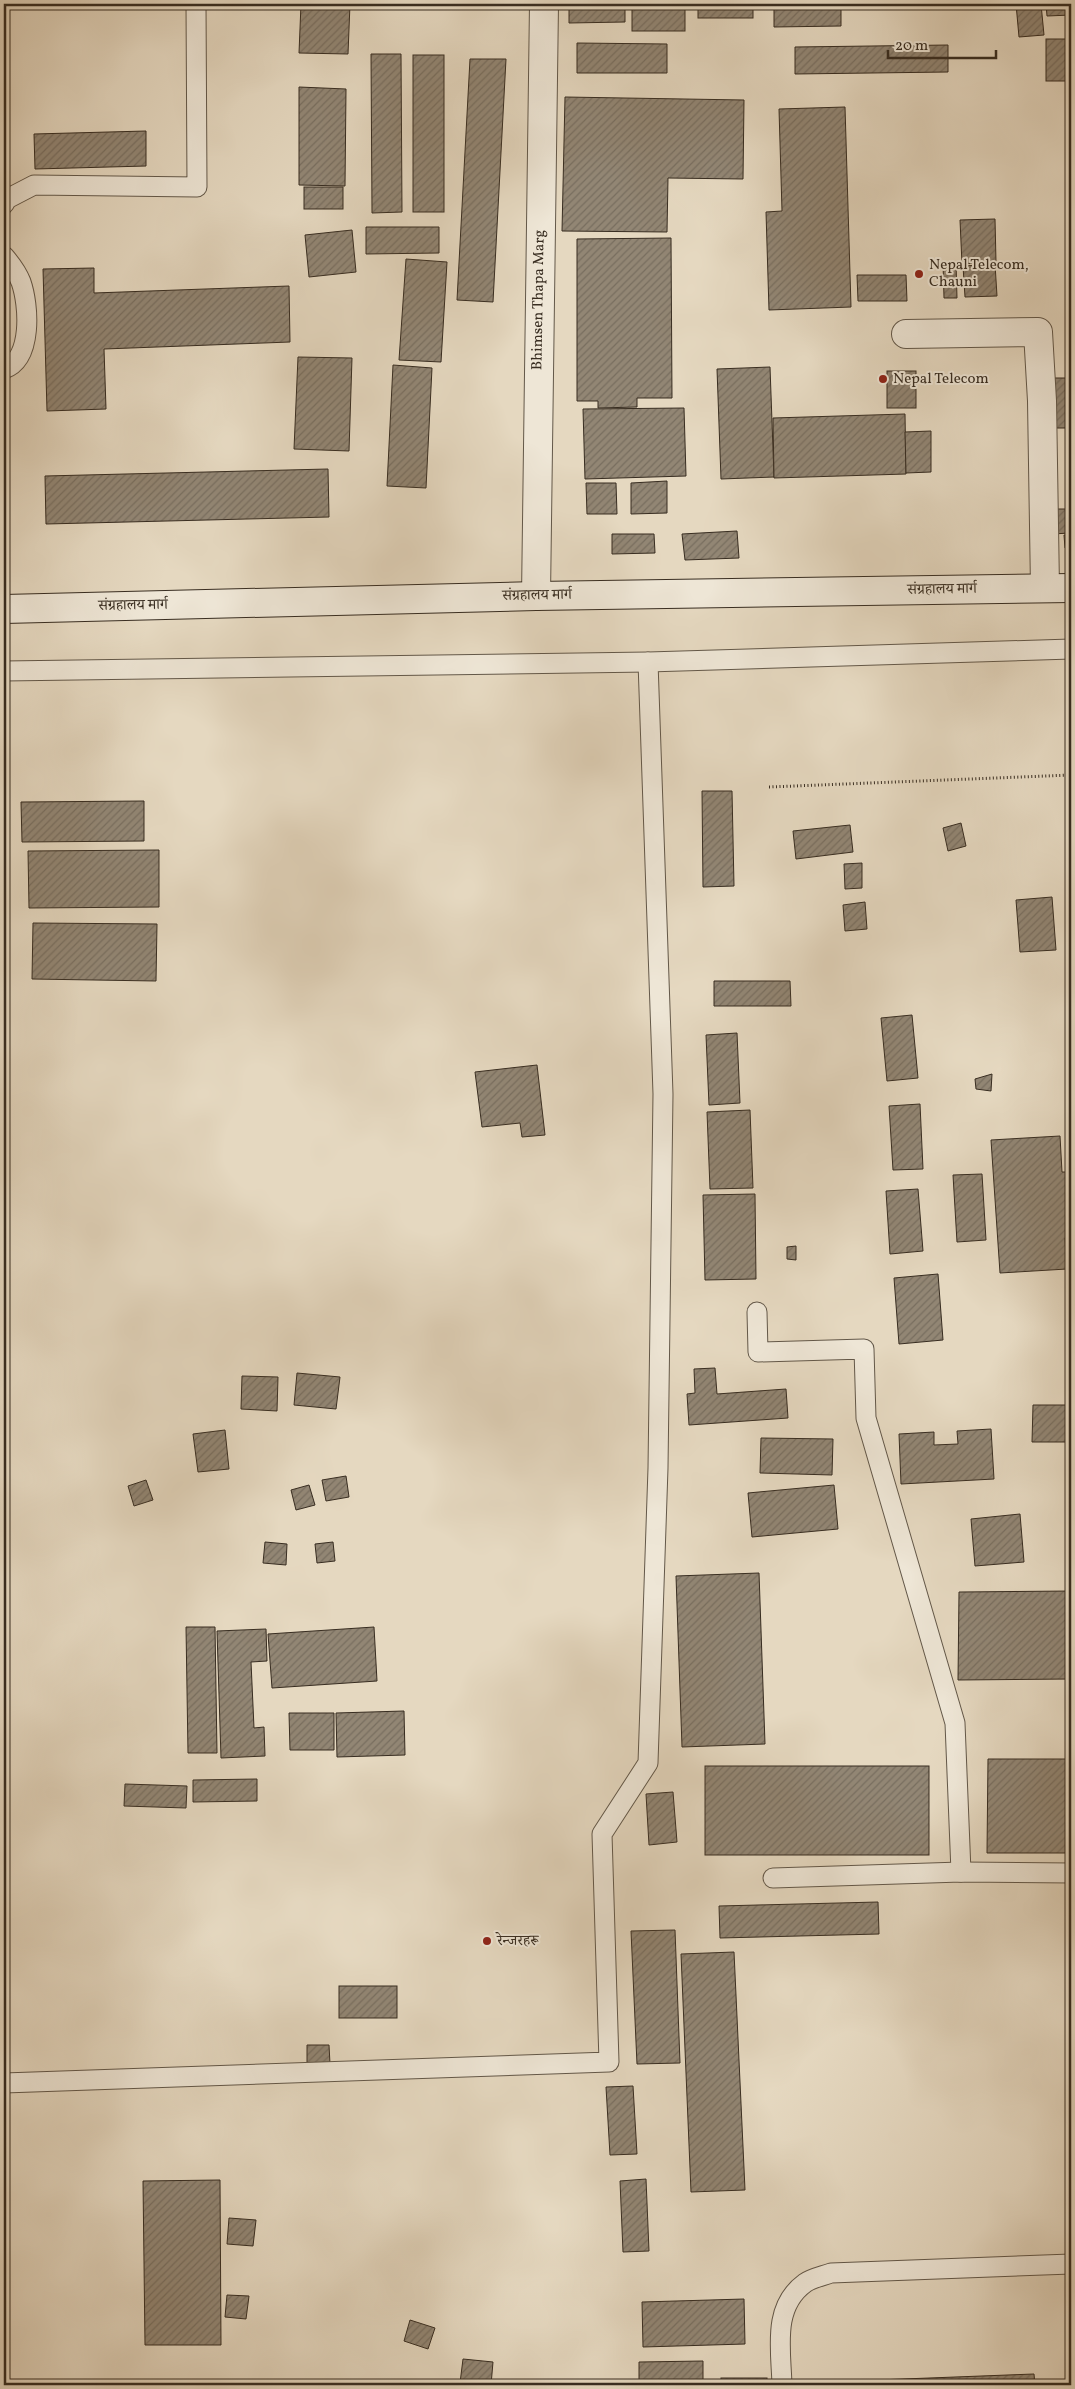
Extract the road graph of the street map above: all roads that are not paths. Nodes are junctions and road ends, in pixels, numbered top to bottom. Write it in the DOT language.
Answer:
graph roads {
  1 [pos="196,4"];
  2 [pos="544,4"];
  3 [pos="4,204"];
  4 [pos="4,256"];
  5 [pos="906,334"];
  6 [pos="4,369"];
  7 [pos="1058,588"];
  8 [pos="536,596"];
  9 [pos="4,610"];
  10 [pos="1071,649"];
  11 [pos="648,662"];
  12 [pos="4,671"];
  13 [pos="757,1312"];
  14 [pos="961,1872"];
  15 [pos="1071,1872"];
  16 [pos="773,1878"];
  17 [pos="4,2083"];
  18 [pos="1071,2264"];
  19 [pos="782,2385"];
  1 -- 3 [label="lane"];
  2 -- 8 [label="main road, Bhimsen Thapa Marg"];
  4 -- 6 [label="lane"];
  5 -- 7 [label="main road"];
  7 -- 8 [label="main road, संग्रहालय मार्ग"];
  8 -- 9 [label="main road, संग्रहालय मार्ग"];
  10 -- 11 [label="lane"];
  11 -- 12 [label="lane"];
  11 -- 17 [label="lane"];
  13 -- 14 [label="lane"];
  14 -- 15 [label="lane"];
  14 -- 16 [label="lane"];
  18 -- 19 [label="lane"];
}
